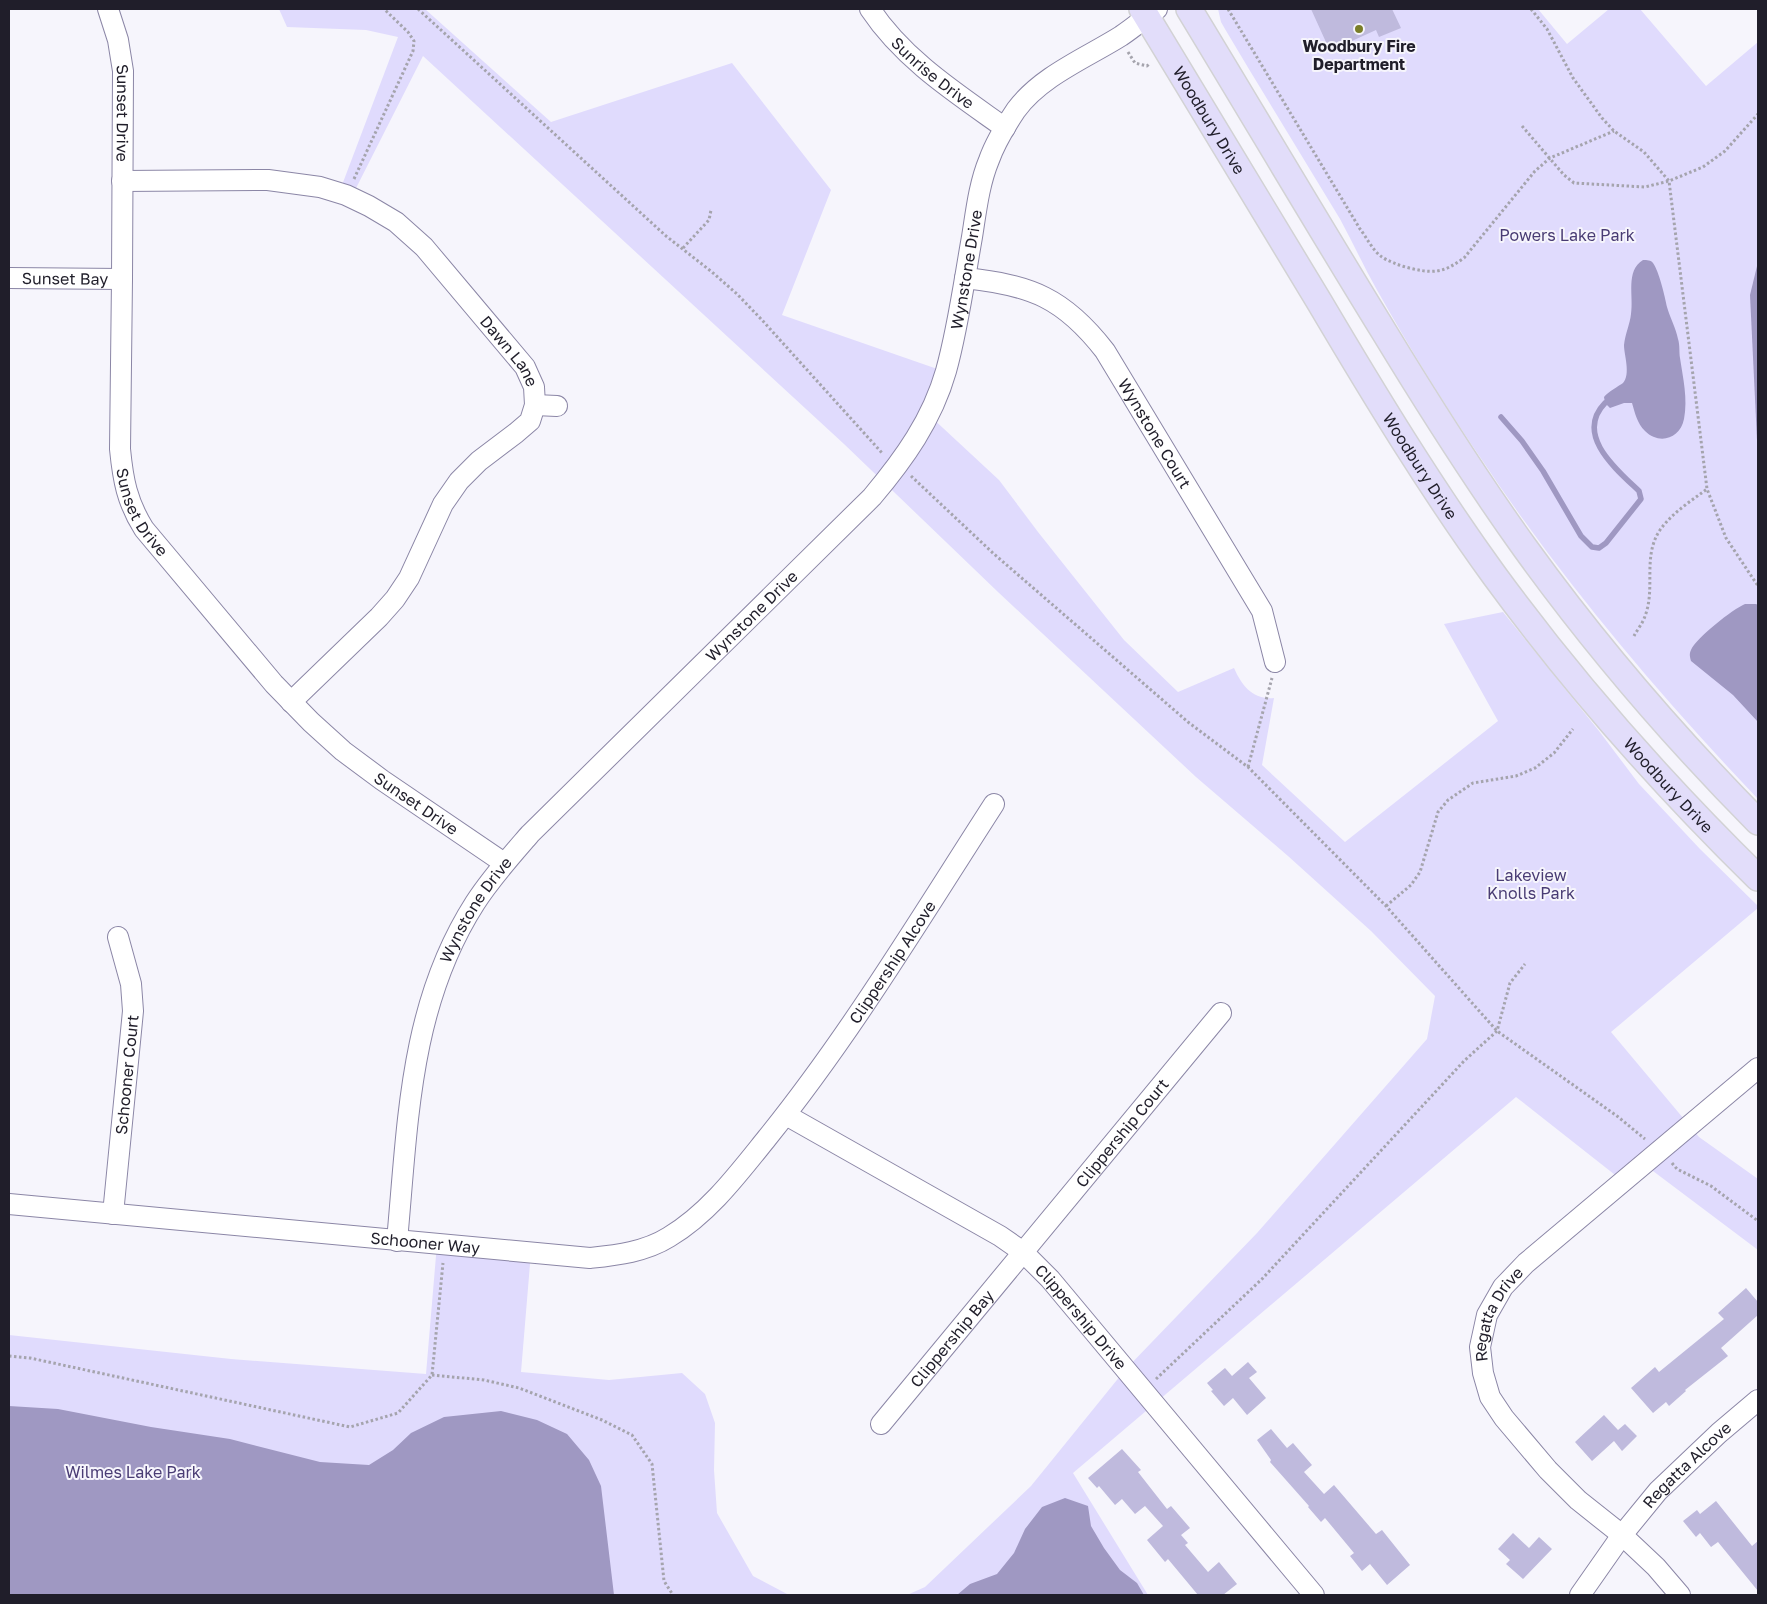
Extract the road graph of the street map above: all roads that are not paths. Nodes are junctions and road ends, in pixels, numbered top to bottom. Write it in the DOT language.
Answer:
graph roads {
  1 [pos="108,9"];
  2 [pos="870,9"];
  3 [pos="1189,9"];
  4 [pos="1149,11"];
  5 [pos="1005,128"];
  6 [pos="122,180"];
  7 [pos="9,278"];
  8 [pos="965,278"];
  9 [pos="122,279"];
  10 [pos="535,405"];
  11 [pos="557,406"];
  12 [pos="1275,662"];
  13 [pos="291,702"];
  14 [pos="994,804"];
  15 [pos="1758,822"];
  16 [pos="504,864"];
  17 [pos="1758,878"];
  18 [pos="118,937"];
  19 [pos="1221,1013"];
  20 [pos="1758,1068"];
  21 [pos="786,1115"];
  22 [pos="9,1204"];
  23 [pos="113,1214"];
  24 [pos="397,1241"];
  25 [pos="1023,1252"];
  26 [pos="1758,1400"];
  27 [pos="881,1424"];
  28 [pos="1622,1535"];
  29 [pos="1314,1595"];
  30 [pos="1580,1595"];
  31 [pos="1680,1595"];
  1 -- 6 [label="street, Sunset Drive"];
  2 -- 5 [label="street, Sunrise Drive"];
  3 -- 15 [label="main road"];
  4 -- 5 [label="street, Wynstone Drive"];
  4 -- 17 [label="main road, Woodbury Drive"];
  5 -- 8 [label="street, Wynstone Drive"];
  6 -- 9 [label="street, Sunset Drive"];
  6 -- 10 [label="street, Dawn Lane"];
  7 -- 9 [label="street, Sunset Bay"];
  8 -- 12 [label="street, Wynstone Court"];
  8 -- 16 [label="street, Wynstone Drive"];
  9 -- 13 [label="street, Sunset Drive"];
  10 -- 11 [label="street"];
  10 -- 13 [label="street, Dawn Lane"];
  13 -- 16 [label="street, Sunset Drive"];
  14 -- 21 [label="street, Clippership Alcove"];
  16 -- 24 [label="street, Wynstone Drive"];
  18 -- 23 [label="street, Schooner Court"];
  19 -- 25 [label="street, Clippership Court"];
  20 -- 28 [label="street, Regatta Drive"];
  21 -- 24 [label="street, Schooner Way"];
  21 -- 25 [label="street, Clippership Drive"];
  22 -- 23 [label="street, Schooner Way"];
  23 -- 24 [label="street, Schooner Way"];
  25 -- 27 [label="street, Clippership Bay"];
  25 -- 29 [label="street, Clippership Drive"];
  26 -- 28 [label="street, Regatta Alcove"];
  28 -- 30 [label="street, Regatta Alcove"];
  28 -- 31 [label="street, Regatta Drive"];
}
